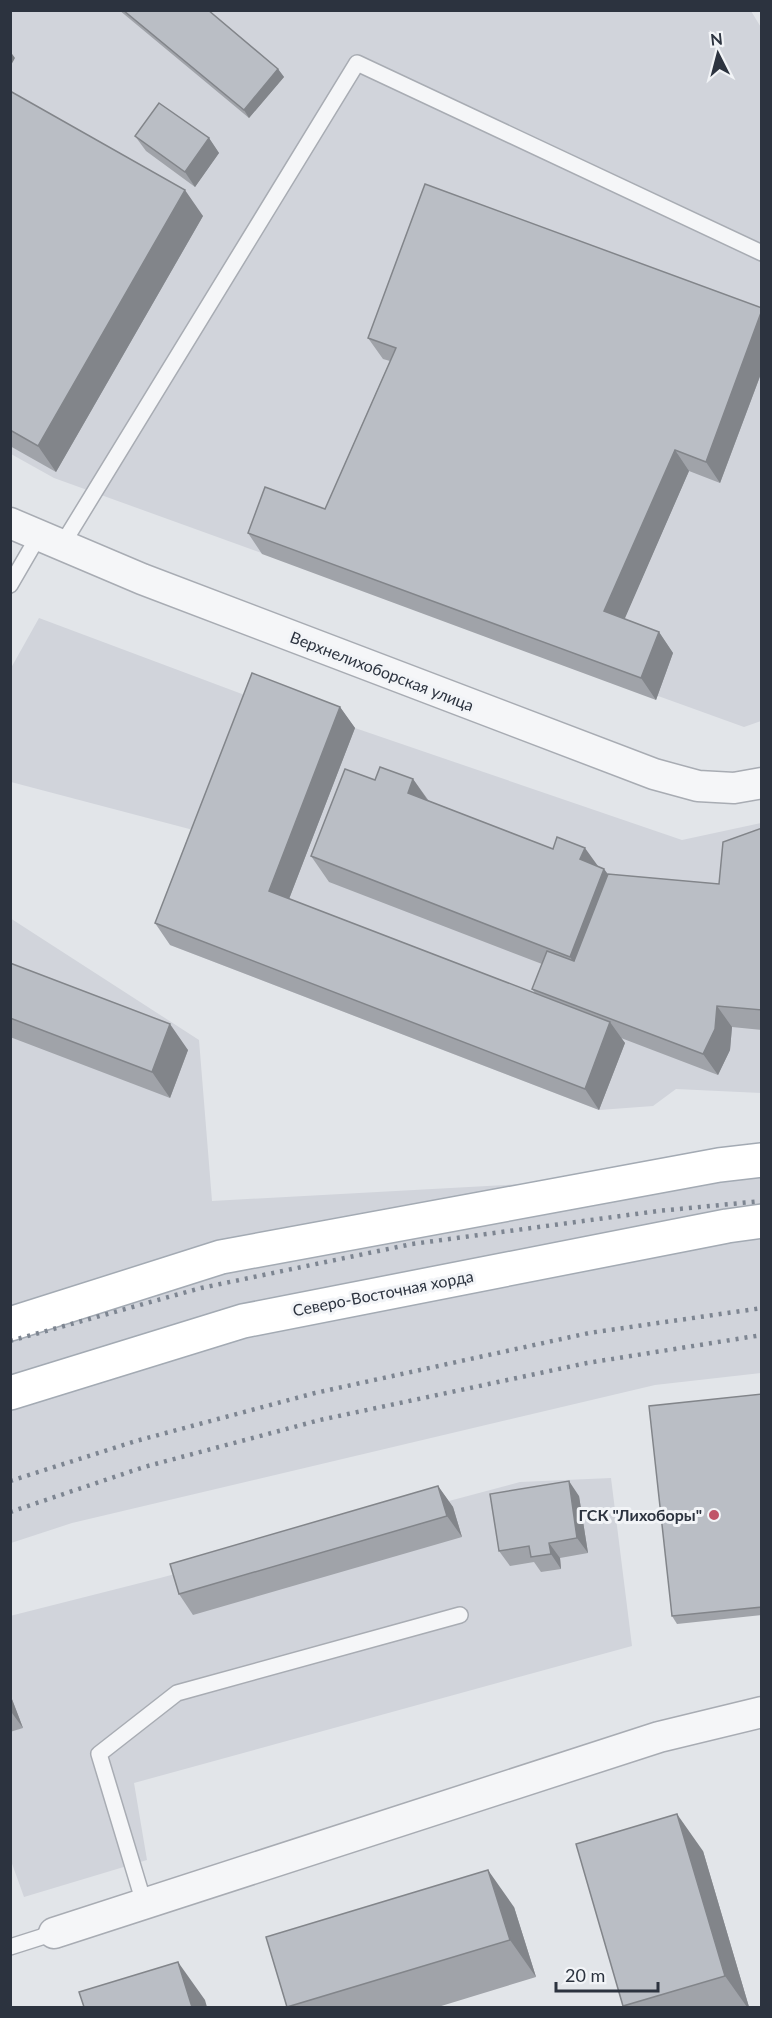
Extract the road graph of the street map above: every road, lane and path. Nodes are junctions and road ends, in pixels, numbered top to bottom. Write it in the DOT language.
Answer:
graph roads {
  1 [pos="762,253"];
  2 [pos="10,523"];
  3 [pos="51,540"];
  4 [pos="10,585"];
  5 [pos="762,783"];
  6 [pos="762,1160"];
  7 [pos="762,1221"];
  8 [pos="10,1324"];
  9 [pos="10,1393"];
  10 [pos="460,1615"];
  11 [pos="762,1712"];
  12 [pos="144,1903"];
  13 [pos="54,1933"];
  14 [pos="10,1947"];
  1 -- 3 [label="lane"];
  2 -- 3 [label="street, Верхнелихоборская улица"];
  3 -- 4 [label="lane"];
  3 -- 5 [label="street, Верхнелихоборская улица"];
  6 -- 8 [label="main road"];
  7 -- 9 [label="main road, Северо-Восточная хорда"];
  10 -- 12 [label="lane"];
  11 -- 12 [label="street"];
  12 -- 13 [label="street"];
  13 -- 14 [label="lane"];
}
